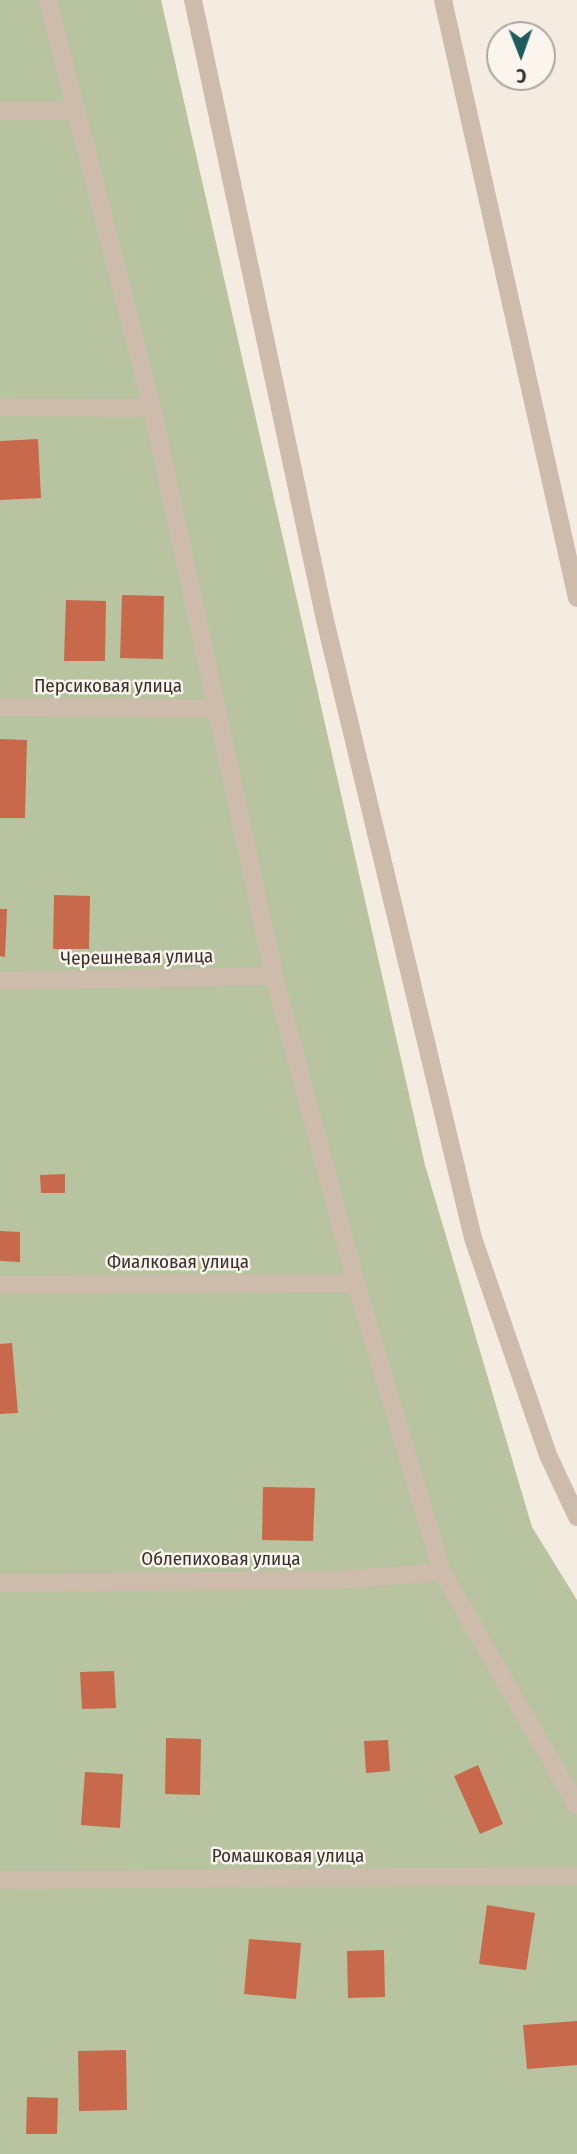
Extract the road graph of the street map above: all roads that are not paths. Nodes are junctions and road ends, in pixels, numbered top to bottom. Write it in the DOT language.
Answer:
graph roads {
  1 [pos="48,0"];
  2 [pos="193,0"];
  3 [pos="443,0"];
  4 [pos="0,111"];
  5 [pos="75,111"];
  6 [pos="0,407"];
  7 [pos="152,408"];
  8 [pos="577,598"];
  9 [pos="0,707"];
  10 [pos="216,709"];
  11 [pos="274,976"];
  12 [pos="0,981"];
  13 [pos="356,1283"];
  14 [pos="0,1285"];
  15 [pos="577,1517"];
  16 [pos="442,1572"];
  17 [pos="0,1583"];
  18 [pos="577,1806"];
  19 [pos="577,1876"];
  20 [pos="0,1880"];
  1 -- 5 [label="street"];
  2 -- 15 [label="street"];
  3 -- 8 [label="street"];
  4 -- 5 [label="street"];
  5 -- 7 [label="street"];
  6 -- 7 [label="street"];
  7 -- 10 [label="street"];
  9 -- 10 [label="street, Персиковая улица"];
  10 -- 11 [label="street"];
  11 -- 12 [label="street, Черешневая улица"];
  11 -- 13 [label="street"];
  13 -- 14 [label="street, Фиалковая улица"];
  13 -- 16 [label="street"];
  16 -- 17 [label="street, Облепиховая улица"];
  16 -- 18 [label="street"];
  19 -- 20 [label="street, Ромашковая улица"];
}
